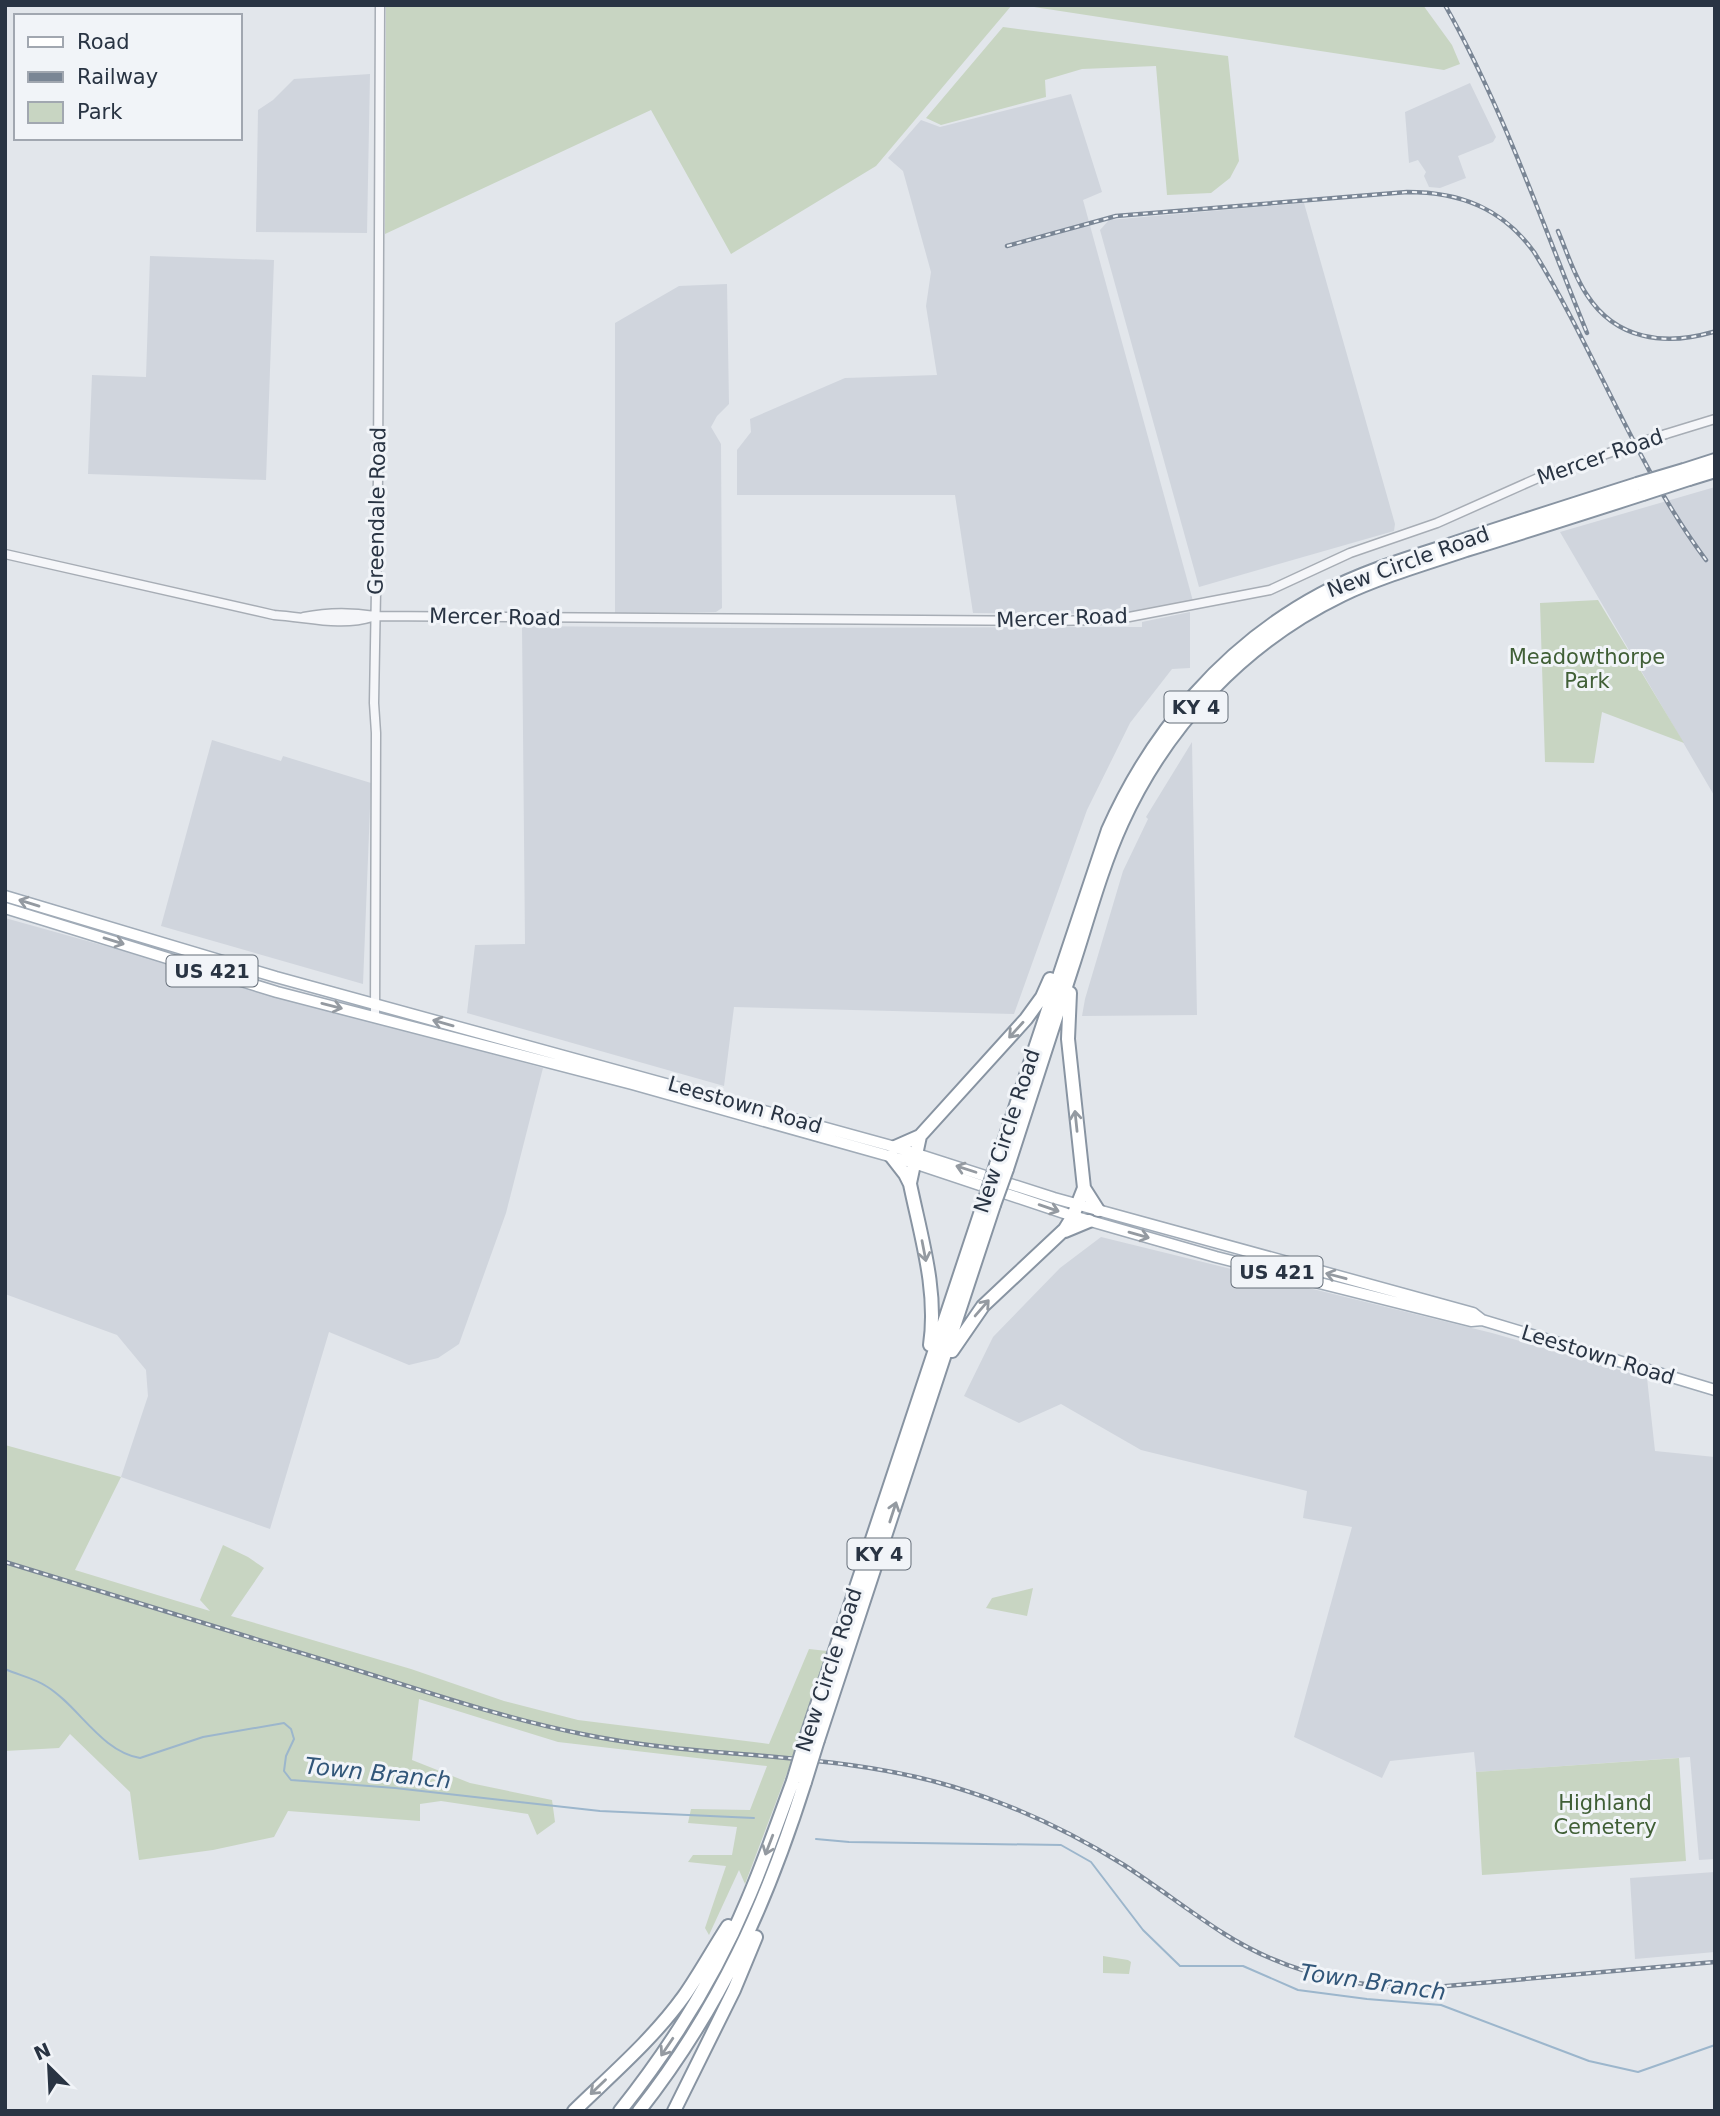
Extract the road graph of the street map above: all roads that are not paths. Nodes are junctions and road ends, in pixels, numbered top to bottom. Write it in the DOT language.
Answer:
graph roads {
  1 [pos="380,5"];
  2 [pos="1715,419"];
  3 [pos="1715,460"];
  4 [pos="1715,471"];
  5 [pos="1686,474"];
  6 [pos="5,554"];
  7 [pos="375,616"];
  8 [pos="5,896"];
  9 [pos="5,908"];
  10 [pos="1079,928"];
  11 [pos="374,1003"];
  12 [pos="376,1016"];
  13 [pos="507,1046"];
  14 [pos="920,1136"];
  15 [pos="893,1152"];
  16 [pos="915,1158"];
  17 [pos="910,1184"];
  18 [pos="1084,1188"];
  19 [pos="989,1203"];
  20 [pos="1076,1210"];
  21 [pos="1098,1210"];
  22 [pos="1088,1221"];
  23 [pos="1059,1235"];
  24 [pos="1482,1320"];
  25 [pos="941,1369"];
  26 [pos="924,1380"];
  27 [pos="1715,1390"];
  28 [pos="799,1781"];
  29 [pos="768,1889"];
  30 [pos="747,1901"];
  31 [pos="574,2111"];
  32 [pos="620,2111"];
  33 [pos="639,2111"];
  34 [pos="674,2111"];
  1 -- 7 [label="street, Greendale Road"];
  2 -- 7 [label="street, Mercer Road, bridge"];
  3 -- 5 [label="highway, New Circle Road / KY 4"];
  4 -- 5 [label="highway, New Circle Road / KY 4"];
  5 -- 10 [label="highway, New Circle Road / KY 4, bridge"];
  6 -- 7 [label="street, Mercer Road"];
  7 -- 11 [label="street, Greendale Road"];
  11 -- 8 [label="main road, Leestown Road / US 421, one-way"];
  9 -- 12 [label="main road, Leestown Road / US 421, one-way"];
  10 -- 14 [label="highway, one-way"];
  18 -- 10 [label="highway, one-way"];
  10 -- 19 [label="highway, New Circle Road / KY 4, bridge"];
  11 -- 12 [label="street, Greendale Road"];
  13 -- 11 [label="main road, Leestown Road, one-way"];
  12 -- 13 [label="main road, Leestown Road"];
  13 -- 15 [label="main road, Leestown Road / US 421"];
  14 -- 15 [label="highway"];
  14 -- 16 [label="highway"];
  15 -- 16 [label="main road, Leestown Road / US 421"];
  15 -- 17 [label="highway"];
  16 -- 17 [label="highway"];
  16 -- 20 [label="main road, Leestown Road / US 421"];
  17 -- 26 [label="highway, one-way"];
  18 -- 20 [label="highway"];
  18 -- 21 [label="highway"];
  19 -- 25 [label="highway, New Circle Road / KY 4"];
  19 -- 26 [label="highway, New Circle Road / KY 4"];
  20 -- 21 [label="main road, Leestown Road / US 421"];
  20 -- 22 [label="main road, Leestown Road / US 421"];
  20 -- 23 [label="highway"];
  24 -- 21 [label="main road, Leestown Road / US 421, one-way"];
  22 -- 23 [label="highway"];
  22 -- 24 [label="main road, Leestown Road / US 421, one-way"];
  25 -- 23 [label="highway, one-way"];
  24 -- 27 [label="main road, Leestown Road / US 421"];
  28 -- 25 [label="highway, New Circle Road / KY 4, one-way, bridge"];
  26 -- 28 [label="highway, New Circle Road / KY 4, bridge"];
  28 -- 29 [label="highway, New Circle Road / KY 4"];
  28 -- 30 [label="highway, New Circle Road / KY 4, one-way"];
  29 -- 33 [label="highway, New Circle Road / KY 4"];
  29 -- 34 [label="highway"];
  30 -- 31 [label="highway, one-way"];
  30 -- 32 [label="highway, New Circle Road / KY 4, one-way"];
}
